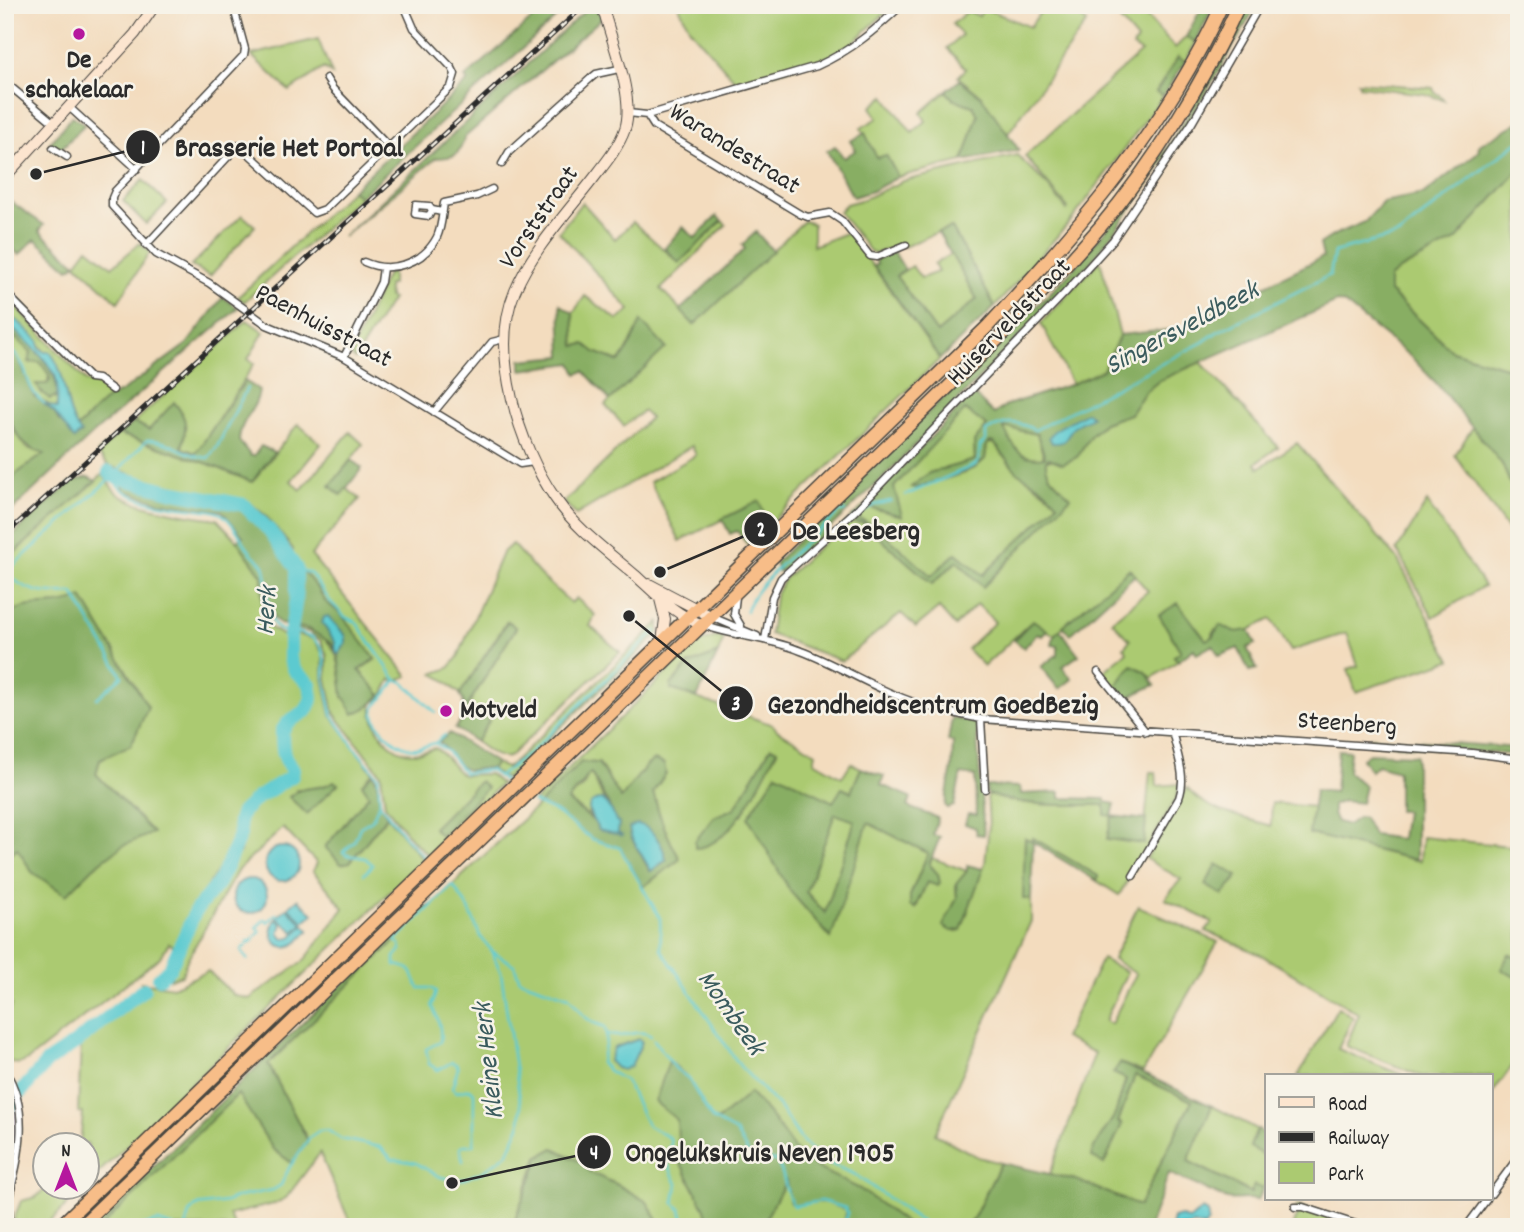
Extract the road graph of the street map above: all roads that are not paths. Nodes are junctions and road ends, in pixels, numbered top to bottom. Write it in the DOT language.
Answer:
graph roads {
  1 [pos="155,5"];
  2 [pos="233,5"];
  3 [pos="404,5"];
  4 [pos="902,5"];
  5 [pos="1222,5"];
  6 [pos="1239,5"];
  7 [pos="1260,5"];
  8 [pos="601,8"];
  9 [pos="619,69"];
  10 [pos="326,78"];
  11 [pos="5,82"];
  12 [pos="69,107"];
  13 [pos="628,113"];
  14 [pos="647,115"];
  15 [pos="54,123"];
  16 [pos="53,148"];
  17 [pos="390,148"];
  18 [pos="67,157"];
  19 [pos="502,164"];
  20 [pos="136,169"];
  21 [pos="5,177"];
  22 [pos="492,189"];
  23 [pos="432,210"];
  24 [pos="442,212"];
  25 [pos="146,245"];
  26 [pos="906,245"];
  27 [pos="364,262"];
  28 [pos="383,268"];
  29 [pos="5,292"];
  30 [pos="504,339"];
  31 [pos="344,357"];
  32 [pos="113,390"];
  33 [pos="434,411"];
  34 [pos="534,462"];
  35 [pos="658,594"];
  36 [pos="736,594"];
  37 [pos="697,609"];
  38 [pos="686,619"];
  39 [pos="708,621"];
  40 [pos="741,628"];
  41 [pos="765,640"];
  42 [pos="662,642"];
  43 [pos="1098,672"];
  44 [pos="981,719"];
  45 [pos="1146,732"];
  46 [pos="1173,734"];
  47 [pos="1519,758"];
  48 [pos="985,789"];
  49 [pos="1133,876"];
  50 [pos="5,1070"];
  51 [pos="1519,1156"];
  52 [pos="1492,1193"];
  53 [pos="1486,1200"];
  54 [pos="8,1201"];
  55 [pos="1295,1207"];
  56 [pos="5,1215"];
  57 [pos="10,1227"];
  58 [pos="59,1227"];
  59 [pos="80,1227"];
  60 [pos="1365,1227"];
  61 [pos="1466,1227"];
  1 -- 12 [label="street"];
  2 -- 20 [label="street, Paenhuisstraat"];
  3 -- 17 [label="street"];
  4 -- 14 [label="street"];
  5 -- 37 [label="highway"];
  6 -- 36 [label="highway"];
  7 -- 41 [label="street, Huiserveldstraat"];
  8 -- 9 [label="street, Vorststraat"];
  9 -- 13 [label="street, Vorststraat"];
  9 -- 19 [label="street"];
  10 -- 17 [label="street"];
  11 -- 15 [label="street"];
  12 -- 15 [label="street"];
  12 -- 20 [label="street"];
  13 -- 14 [label="street"];
  13 -- 30 [label="street, Vorststraat"];
  14 -- 26 [label="street, Warandestraat"];
  15 -- 21 [label="street"];
  16 -- 18 [label="street"];
  17 -- 25 [label="street"];
  20 -- 25 [label="street, Paenhuisstraat"];
  22 -- 24 [label="street"];
  23 -- 24 [label="street"];
  24 -- 28 [label="street"];
  25 -- 31 [label="street, Paenhuisstraat"];
  27 -- 28 [label="street"];
  28 -- 31 [label="street"];
  29 -- 32 [label="street"];
  30 -- 33 [label="street"];
  30 -- 34 [label="street, Vorststraat"];
  31 -- 33 [label="street, Paenhuisstraat"];
  33 -- 34 [label="street, Paenhuisstraat"];
  34 -- 35 [label="street, Steenberg"];
  35 -- 37 [label="street, Steenberg"];
  35 -- 38 [label="street, Steenberg"];
  35 -- 42 [label="street"];
  36 -- 39 [label="highway"];
  36 -- 40 [label="street"];
  37 -- 38 [label="highway"];
  37 -- 39 [label="street, Steenberg"];
  38 -- 39 [label="street, Steenberg"];
  38 -- 42 [label="highway"];
  39 -- 40 [label="street, Steenberg"];
  39 -- 41 [label="street, Steenberg"];
  39 -- 59 [label="highway"];
  40 -- 41 [label="street, Steenberg"];
  41 -- 44 [label="street, Steenberg"];
  42 -- 58 [label="highway"];
  43 -- 45 [label="street"];
  44 -- 45 [label="street, Steenberg"];
  44 -- 48 [label="street"];
  45 -- 46 [label="street, Steenberg"];
  46 -- 47 [label="street, Steenberg"];
  46 -- 49 [label="street"];
  50 -- 54 [label="street"];
  51 -- 52 [label="street"];
  53 -- 61 [label="street"];
  54 -- 56 [label="street"];
  54 -- 57 [label="street"];
  55 -- 60 [label="street"];
}
